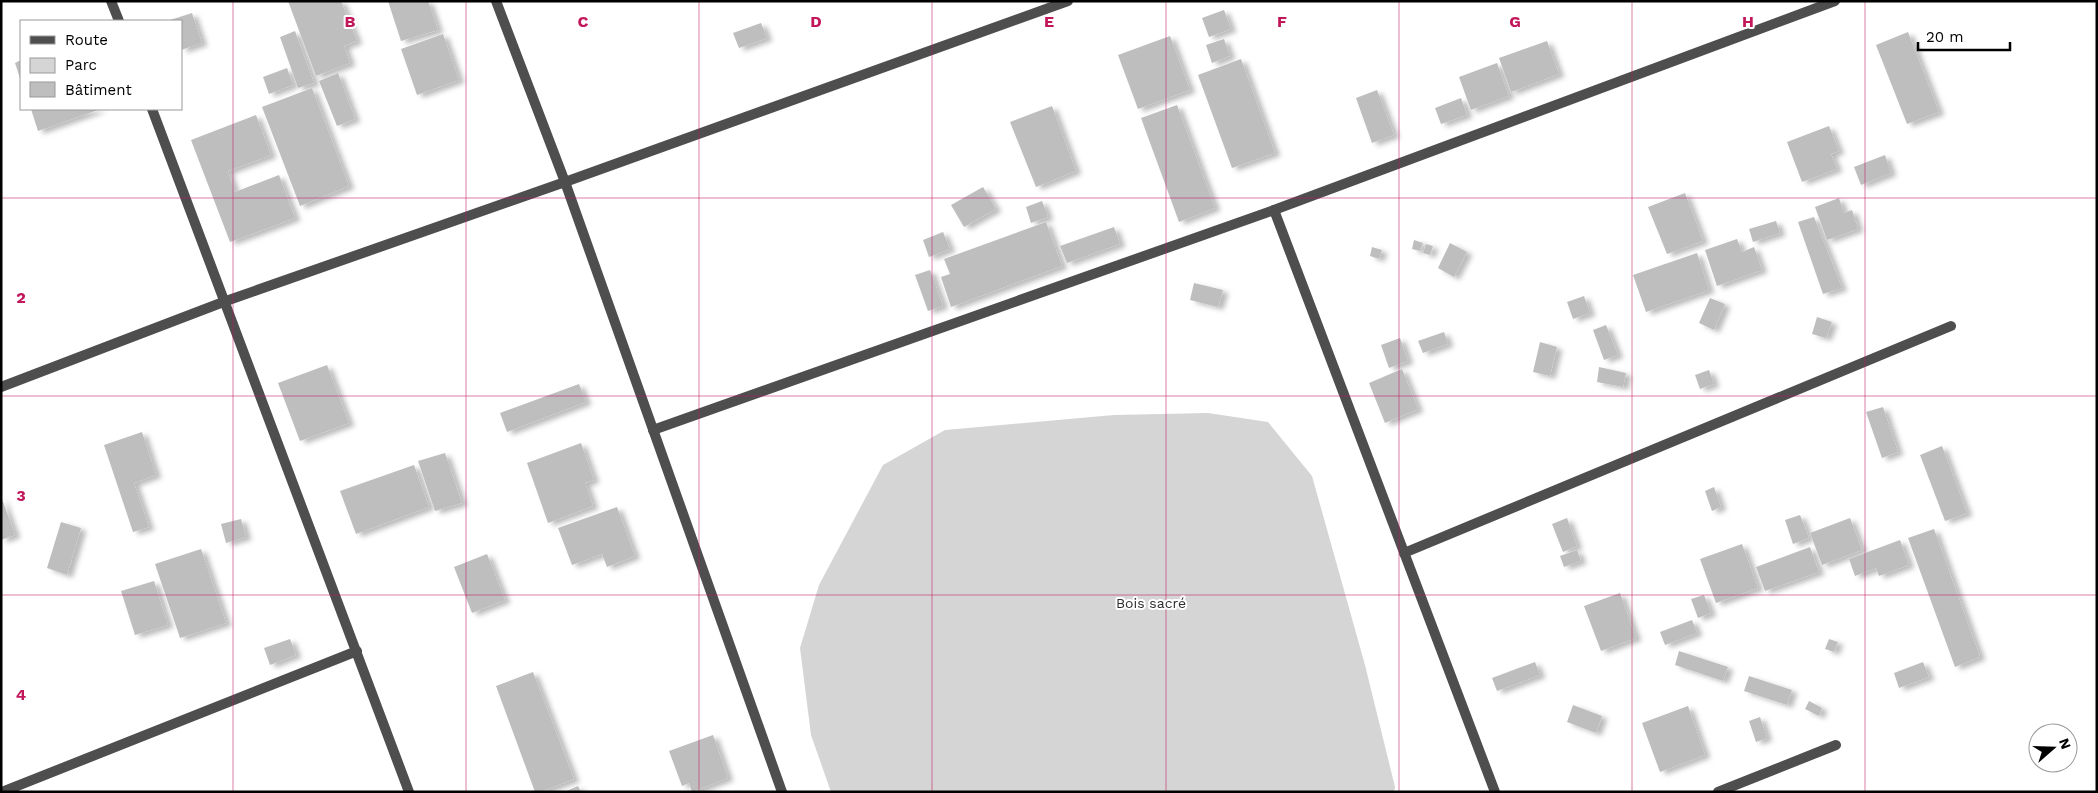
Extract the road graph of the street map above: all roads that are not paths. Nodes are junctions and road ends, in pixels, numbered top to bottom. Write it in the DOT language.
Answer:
graph roads {
  1 [pos="111,1"];
  2 [pos="496,1"];
  3 [pos="1068,1"];
  4 [pos="1835,1"];
  5 [pos="119,20"];
  6 [pos="152,110"];
  7 [pos="564,182"];
  8 [pos="1274,210"];
  9 [pos="226,301"];
  10 [pos="1952,326"];
  11 [pos="1,387"];
  12 [pos="653,430"];
  13 [pos="1404,553"];
  14 [pos="357,651"];
  15 [pos="1836,745"];
  16 [pos="2,792"];
  17 [pos="409,792"];
  18 [pos="782,792"];
  19 [pos="1495,792"];
  20 [pos="1718,792"];
  1 -- 5 [label="street"];
  2 -- 7 [label="street"];
  3 -- 7 [label="street"];
  4 -- 8 [label="street"];
  6 -- 9 [label="street"];
  7 -- 9 [label="street"];
  7 -- 12 [label="street"];
  8 -- 12 [label="street"];
  8 -- 13 [label="street"];
  9 -- 11 [label="street"];
  9 -- 14 [label="street"];
  10 -- 13 [label="street"];
  12 -- 18 [label="street"];
  13 -- 19 [label="street"];
  14 -- 16 [label="street"];
  14 -- 17 [label="street"];
  15 -- 20 [label="street"];
}
